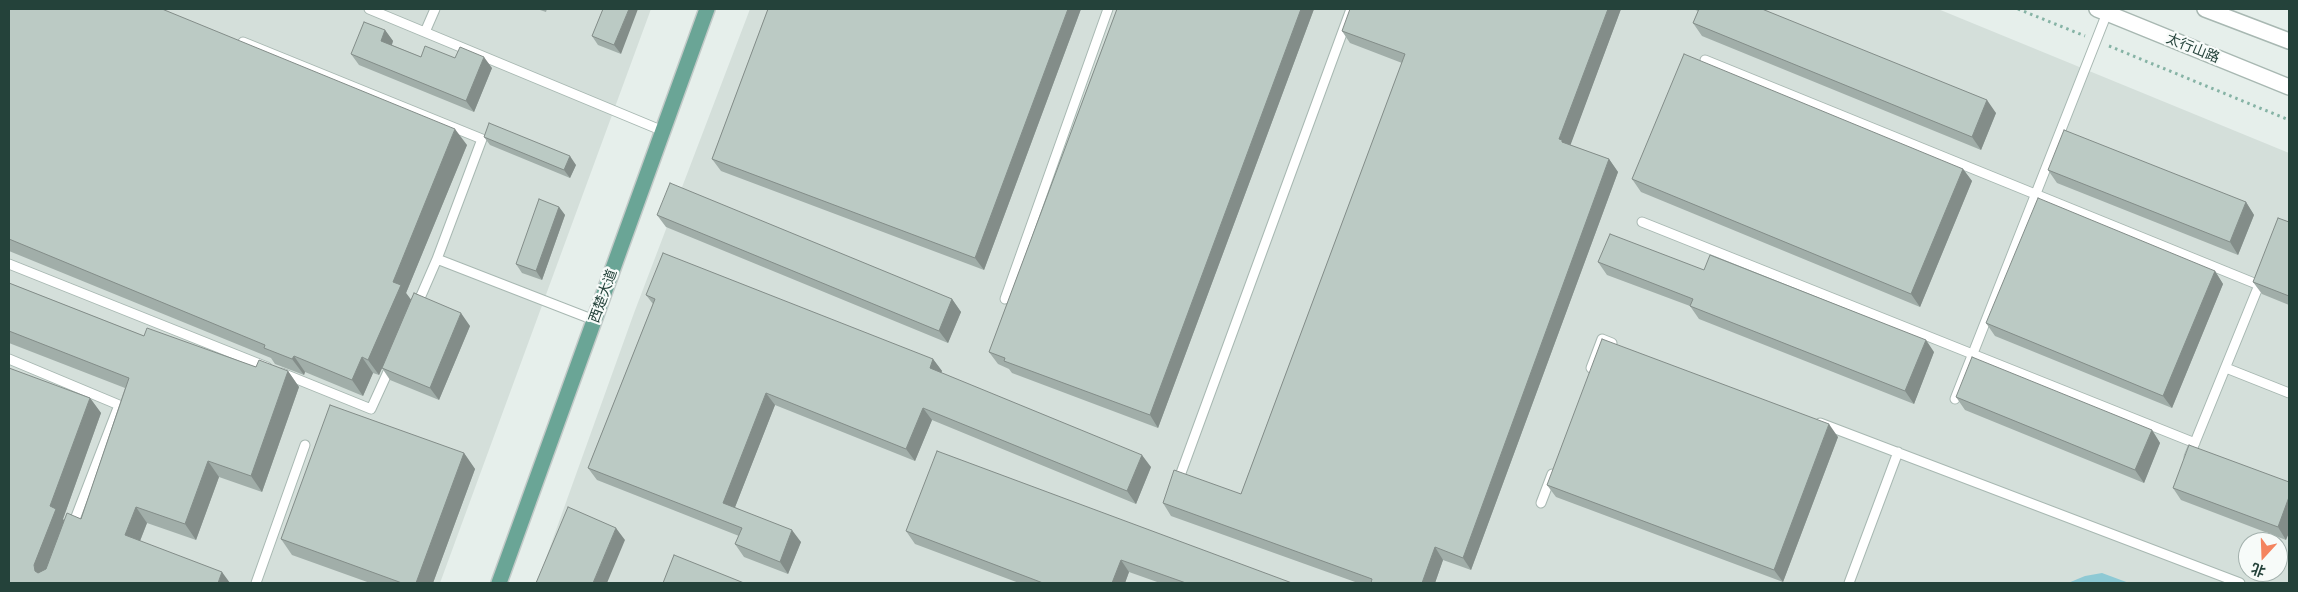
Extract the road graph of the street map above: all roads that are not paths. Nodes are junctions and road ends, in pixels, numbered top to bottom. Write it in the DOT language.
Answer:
graph roads {
  1 [pos="369,9"];
  2 [pos="435,9"];
  3 [pos="707,9"];
  4 [pos="1108,9"];
  5 [pos="1351,9"];
  6 [pos="2205,9"];
  7 [pos="2102,11"];
  8 [pos="425,32"];
  9 [pos="234,38"];
  10 [pos="2289,41"];
  11 [pos="1705,60"];
  12 [pos="2289,86"];
  13 [pos="663,131"];
  14 [pos="2036,194"];
  15 [pos="1642,222"];
  16 [pos="437,259"];
  17 [pos="9,264"];
  18 [pos="1005,298"];
  19 [pos="414,312"];
  20 [pos="594,320"];
  21 [pos="1620,346"];
  22 [pos="1973,354"];
  23 [pos="395,356"];
  24 [pos="9,359"];
  25 [pos="2226,368"];
  26 [pos="1588,376"];
  27 [pos="2289,393"];
  28 [pos="1955,399"];
  29 [pos="1815,420"];
  30 [pos="2195,443"];
  31 [pos="305,445"];
  32 [pos="1898,452"];
  33 [pos="1555,467"];
  34 [pos="2185,468"];
  35 [pos="1181,473"];
  36 [pos="1541,503"];
  37 [pos="68,539"];
  38 [pos="256,583"];
  39 [pos="499,583"];
  40 [pos="1849,583"];
  41 [pos="2240,583"];
  1 -- 8 [label="lane"];
  2 -- 8 [label="lane"];
  3 -- 13 [label="main road, 西楚大道"];
  4 -- 18 [label="lane"];
  5 -- 35 [label="lane"];
  6 -- 10 [label="street"];
  7 -- 12 [label="street, 太行山路"];
  7 -- 14 [label="lane"];
  8 -- 13 [label="lane"];
  9 -- 16 [label="lane"];
  11 -- 14 [label="lane"];
  13 -- 20 [label="main road, 西楚大道"];
  14 -- 22 [label="lane"];
  14 -- 25 [label="lane"];
  15 -- 22 [label="lane"];
  16 -- 19 [label="lane"];
  16 -- 20 [label="lane"];
  17 -- 23 [label="lane"];
  20 -- 39 [label="main road, 西楚大道"];
  21 -- 26 [label="lane"];
  22 -- 28 [label="lane"];
  22 -- 30 [label="lane"];
  24 -- 37 [label="lane"];
  25 -- 27 [label="lane"];
  25 -- 30 [label="lane"];
  29 -- 32 [label="lane"];
  30 -- 34 [label="lane"];
  31 -- 38 [label="lane"];
  32 -- 40 [label="lane"];
  32 -- 41 [label="lane"];
  33 -- 36 [label="lane"];
}
